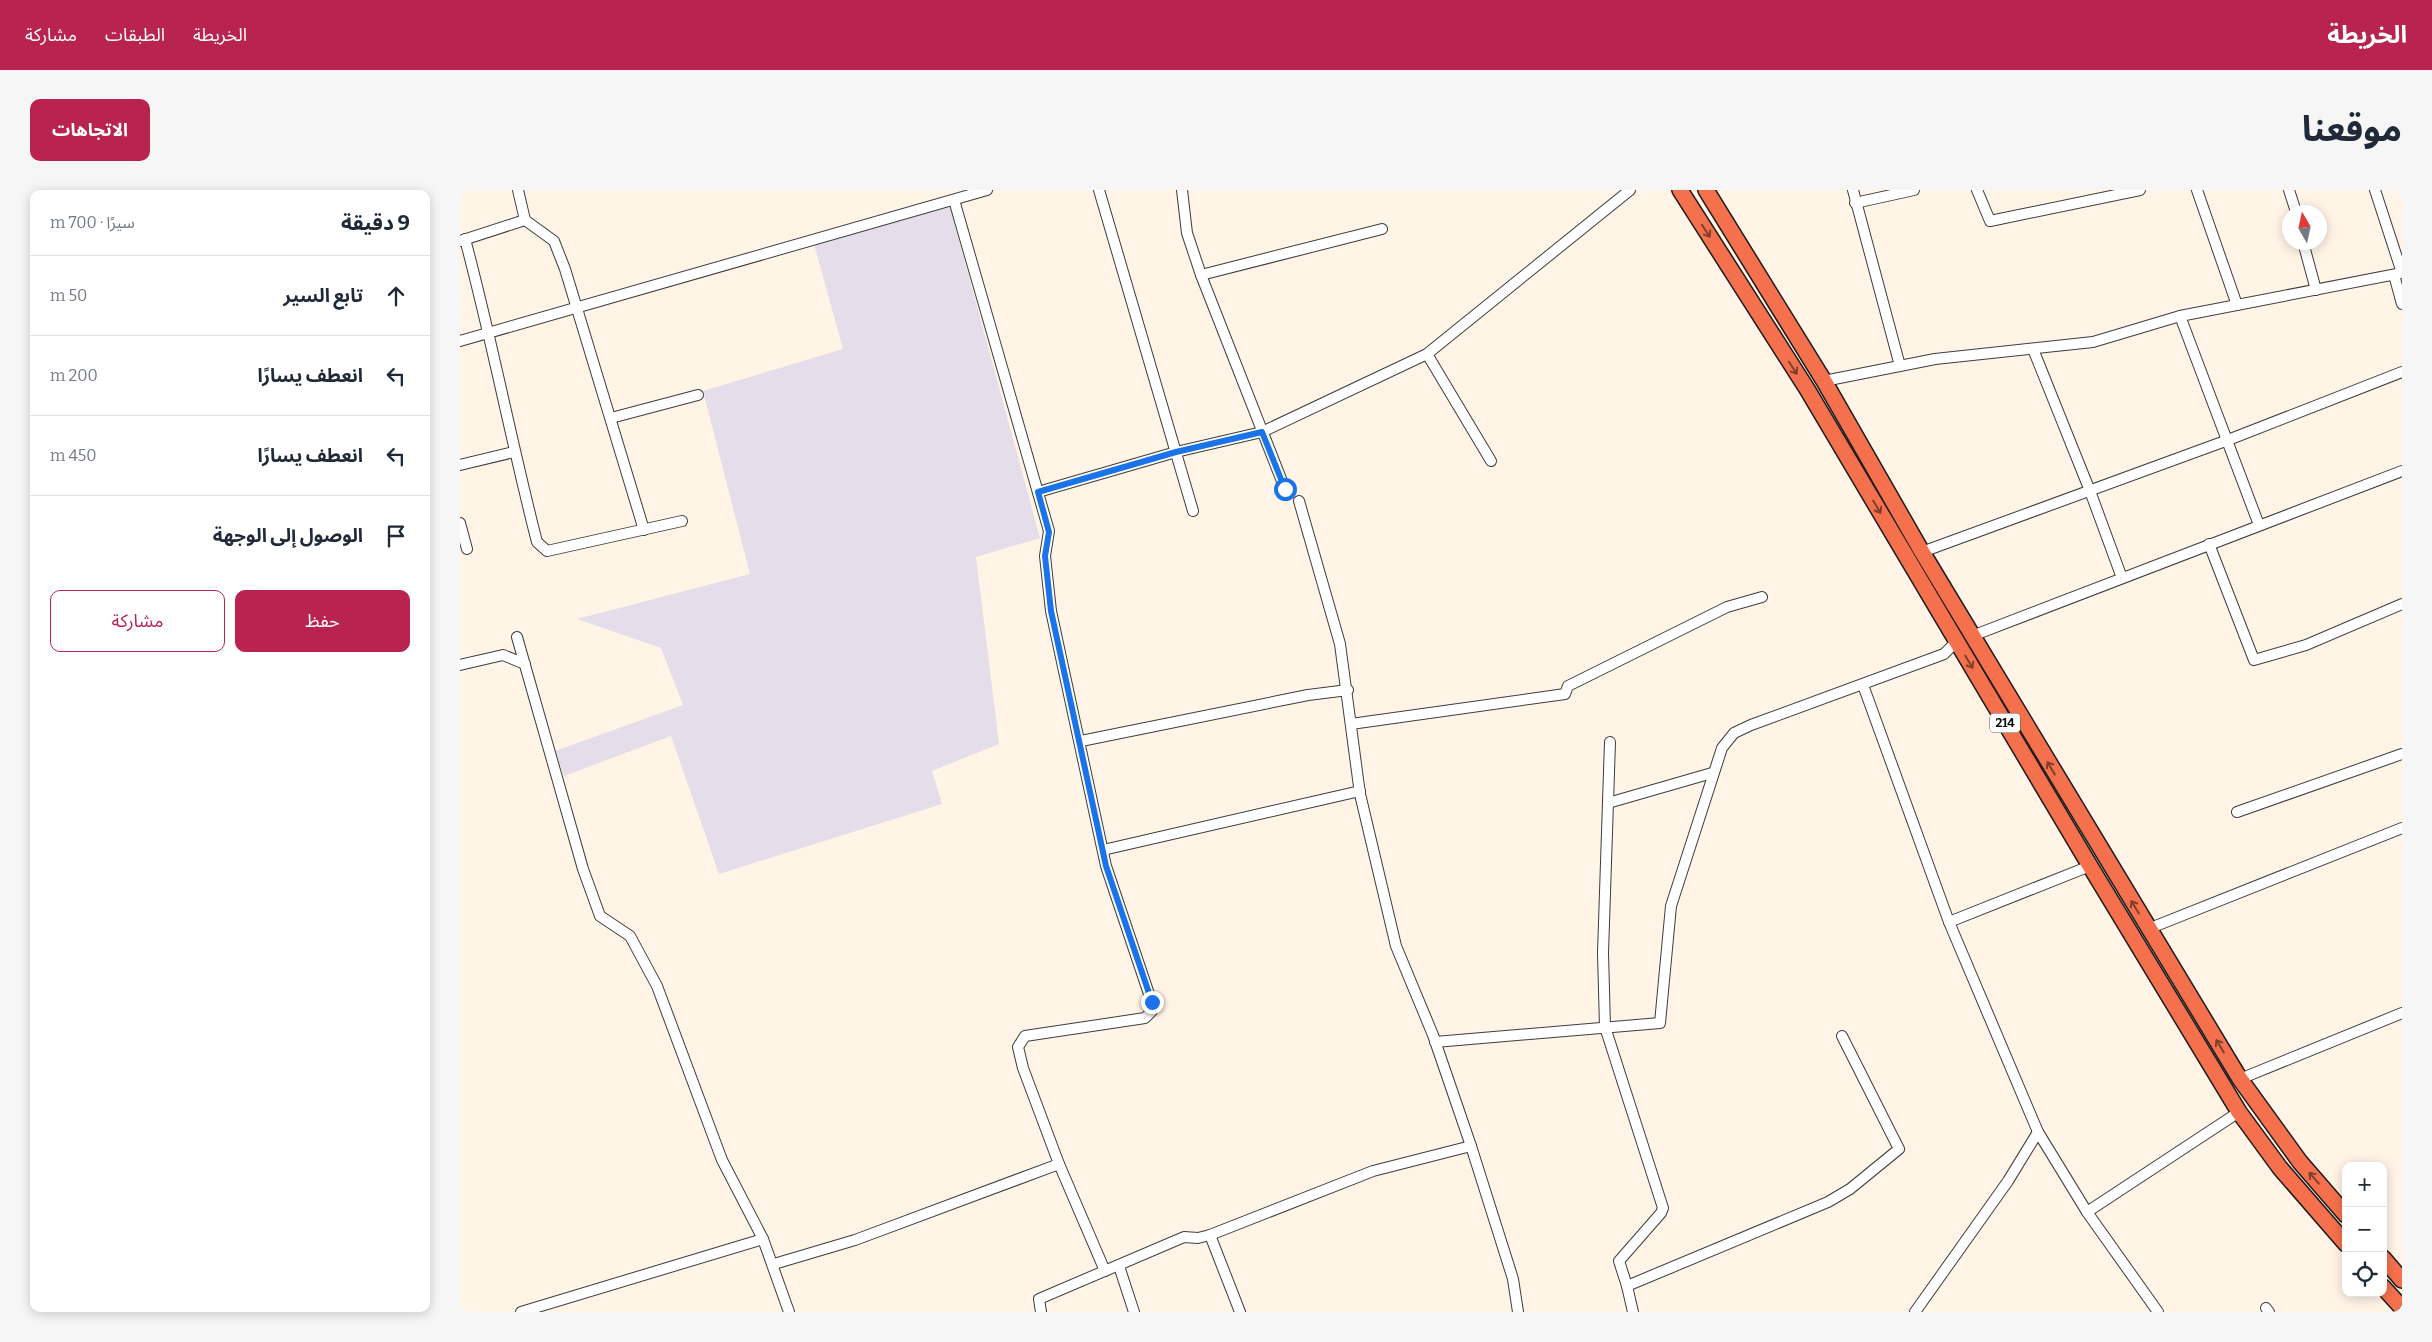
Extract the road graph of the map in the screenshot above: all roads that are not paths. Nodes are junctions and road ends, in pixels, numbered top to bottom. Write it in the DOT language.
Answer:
graph roads {
  1 [pos="518,190"];
  2 [pos="987,190"];
  3 [pos="1099,190"];
  4 [pos="1182,190"];
  5 [pos="1630,190"];
  6 [pos="1680,190"];
  7 [pos="1706,190"];
  8 [pos="1852,190"];
  9 [pos="1914,190"];
  10 [pos="1977,190"];
  11 [pos="2140,190"];
  12 [pos="2197,190"];
  13 [pos="2289,190"];
  14 [pos="2375,190"];
  15 [pos="954,200"];
  16 [pos="1855,203"];
  17 [pos="2294,205"];
  18 [pos="526,220"];
  19 [pos="1382,229"];
  20 [pos="462,240"];
  21 [pos="2305,250"];
  22 [pos="2399,274"];
  23 [pos="1201,275"];
  24 [pos="2316,290"];
  25 [pos="2402,304"];
  26 [pos="2237,305"];
  27 [pos="577,308"];
  28 [pos="2180,316"];
  29 [pos="490,333"];
  30 [pos="460,342"];
  31 [pos="2033,349"];
  32 [pos="1427,354"];
  33 [pos="1900,366"];
  34 [pos="2402,372"];
  35 [pos="1824,381"];
  36 [pos="698,395"];
  37 [pos="611,418"];
  38 [pos="1262,432"];
  39 [pos="2228,440"];
  40 [pos="514,452"];
  41 [pos="1176,452"];
  42 [pos="1491,461"];
  43 [pos="460,465"];
  44 [pos="2402,471"];
  45 [pos="1285,489"];
  46 [pos="2090,491"];
  47 [pos="1038,492"];
  48 [pos="1300,501"];
  49 [pos="1193,511"];
  50 [pos="682,521"];
  51 [pos="460,523"];
  52 [pos="2258,526"];
  53 [pos="644,530"];
  54 [pos="2209,544"];
  55 [pos="467,549"];
  56 [pos="1922,552"];
  57 [pos="2122,578"];
  58 [pos="1762,597"];
  59 [pos="2402,604"];
  60 [pos="1972,636"];
  61 [pos="518,637"];
  62 [pos="1956,642"];
  63 [pos="525,664"];
  64 [pos="460,665"];
  65 [pos="1863,685"];
  66 [pos="1348,690"];
  67 [pos="1351,724"];
  68 [pos="1081,741"];
  69 [pos="1610,742"];
  70 [pos="2402,754"];
  71 [pos="1712,773"];
  72 [pos="1360,791"];
  73 [pos="1608,803"];
  74 [pos="2237,812"];
  75 [pos="2402,828"];
  76 [pos="1103,850"];
  77 [pos="2090,866"];
  78 [pos="1950,922"];
  79 [pos="2148,929"];
  80 [pos="2402,1013"];
  81 [pos="1605,1027"];
  82 [pos="1842,1036"];
  83 [pos="1435,1042"];
  84 [pos="2240,1079"];
  85 [pos="2239,1112"];
  86 [pos="2038,1132"];
  87 [pos="1471,1146"];
  88 [pos="1059,1164"];
  89 [pos="2342,1210"];
  90 [pos="2088,1212"];
  91 [pos="1210,1235"];
  92 [pos="763,1239"];
  93 [pos="2342,1239"];
  94 [pos="2387,1263"];
  95 [pos="774,1264"];
  96 [pos="1119,1266"];
  97 [pos="1105,1271"];
  98 [pos="2402,1280"];
  99 [pos="1627,1286"];
  100 [pos="2387,1291"];
  101 [pos="2402,1308"];
  102 [pos="521,1312"];
  103 [pos="789,1312"];
  104 [pos="1040,1312"];
  105 [pos="1134,1312"];
  106 [pos="1240,1312"];
  107 [pos="1518,1312"];
  108 [pos="1633,1312"];
  109 [pos="1915,1312"];
  110 [pos="2158,1312"];
  1 -- 18 [label="street"];
  2 -- 15 [label="street"];
  3 -- 41 [label="street"];
  4 -- 23 [label="street"];
  5 -- 32 [label="street"];
  6 -- 62 [label="highway, 214, one-way"];
  7 -- 35 [label="highway, 214"];
  8 -- 16 [label="street"];
  9 -- 16 [label="street"];
  10 -- 11 [label="street"];
  12 -- 26 [label="street"];
  13 -- 17 [label="street"];
  14 -- 22 [label="street"];
  15 -- 27 [label="street"];
  15 -- 47 [label="street"];
  16 -- 33 [label="street"];
  18 -- 20 [label="street"];
  18 -- 27 [label="street"];
  19 -- 23 [label="street"];
  20 -- 29 [label="street"];
  21 -- 24 [label="street"];
  22 -- 24 [label="street"];
  22 -- 25 [label="street"];
  23 -- 38 [label="street"];
  24 -- 26 [label="street"];
  26 -- 28 [label="street"];
  27 -- 29 [label="street"];
  27 -- 37 [label="street"];
  28 -- 31 [label="street"];
  28 -- 39 [label="street"];
  29 -- 30 [label="street"];
  29 -- 40 [label="street"];
  31 -- 33 [label="street"];
  31 -- 46 [label="street"];
  32 -- 38 [label="street"];
  32 -- 42 [label="street"];
  33 -- 35 [label="street"];
  34 -- 39 [label="street"];
  35 -- 56 [label="highway, 214"];
  36 -- 37 [label="street"];
  37 -- 53 [label="street"];
  38 -- 41 [label="street"];
  38 -- 45 [label="street"];
  39 -- 46 [label="street"];
  39 -- 52 [label="street"];
  40 -- 43 [label="street"];
  40 -- 53 [label="street"];
  41 -- 47 [label="street"];
  41 -- 49 [label="street"];
  44 -- 52 [label="street"];
  46 -- 56 [label="street"];
  46 -- 57 [label="street"];
  47 -- 68 [label="street"];
  48 -- 66 [label="street"];
  50 -- 53 [label="street"];
  51 -- 55 [label="street"];
  52 -- 54 [label="street"];
  54 -- 57 [label="street"];
  54 -- 59 [label="street"];
  56 -- 60 [label="highway, 214"];
  57 -- 60 [label="street"];
  58 -- 67 [label="street"];
  79 -- 60 [label="highway, 214, one-way"];
  61 -- 63 [label="street"];
  62 -- 65 [label="street"];
  62 -- 77 [label="highway, 214, one-way"];
  63 -- 64 [label="street"];
  63 -- 92 [label="street"];
  65 -- 71 [label="street"];
  65 -- 78 [label="street"];
  66 -- 67 [label="street"];
  66 -- 68 [label="street"];
  67 -- 72 [label="street"];
  68 -- 76 [label="street"];
  69 -- 73 [label="street"];
  70 -- 74 [label="street"];
  71 -- 73 [label="street"];
  71 -- 81 [label="street"];
  72 -- 76 [label="street"];
  72 -- 83 [label="street"];
  73 -- 81 [label="street"];
  75 -- 79 [label="street"];
  76 -- 88 [label="street"];
  77 -- 78 [label="street"];
  77 -- 85 [label="highway, 214"];
  78 -- 86 [label="street"];
  84 -- 79 [label="highway, 214, one-way"];
  80 -- 84 [label="street"];
  81 -- 83 [label="street"];
  81 -- 99 [label="street"];
  82 -- 99 [label="street"];
  83 -- 87 [label="street"];
  89 -- 84 [label="highway, 214, one-way"];
  85 -- 90 [label="street"];
  85 -- 93 [label="highway, 214"];
  86 -- 90 [label="street"];
  86 -- 109 [label="street"];
  87 -- 91 [label="street"];
  87 -- 107 [label="street"];
  88 -- 95 [label="street"];
  88 -- 97 [label="street"];
  90 -- 110 [label="street"];
  91 -- 96 [label="street"];
  91 -- 106 [label="street"];
  92 -- 95 [label="street"];
  92 -- 102 [label="street"];
  94 -- 98 [label="highway"];
  95 -- 103 [label="street"];
  96 -- 97 [label="street"];
  96 -- 105 [label="street"];
  97 -- 104 [label="street"];
  99 -- 108 [label="street"];
  100 -- 101 [label="highway"];
}
